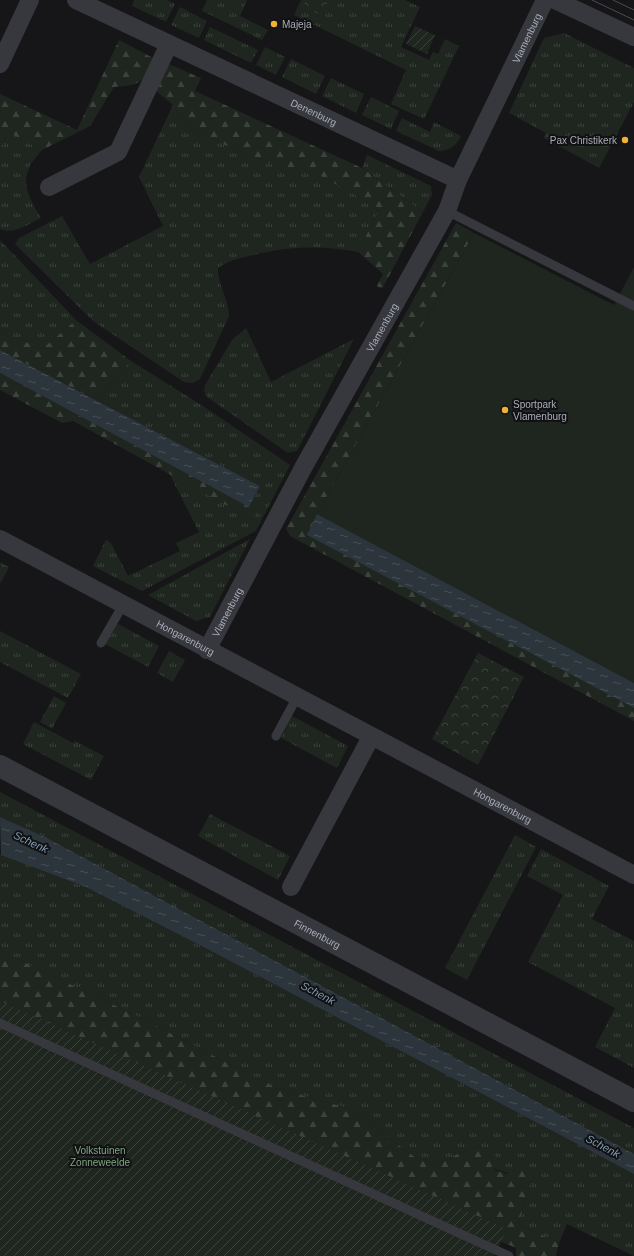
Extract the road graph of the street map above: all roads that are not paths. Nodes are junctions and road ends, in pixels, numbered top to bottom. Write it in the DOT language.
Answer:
graph roads {
  1 [pos="30,0"];
  2 [pos="76,0"];
  3 [pos="546,0"];
  4 [pos="555,0"];
  5 [pos="634,37"];
  6 [pos="169,44"];
  7 [pos="0,64"];
  8 [pos="458,180"];
  9 [pos="49,187"];
  10 [pos="447,211"];
  11 [pos="634,306"];
  12 [pos="0,539"];
  13 [pos="123,605"];
  14 [pos="101,642"];
  15 [pos="207,650"];
  16 [pos="297,698"];
  17 [pos="276,736"];
  18 [pos="372,737"];
  19 [pos="0,766"];
  20 [pos="634,875"];
  21 [pos="291,887"];
  22 [pos="0,1023"];
  23 [pos="634,1101"];
  24 [pos="509,1256"];
  1 -- 7 [label="street"];
  2 -- 6 [label="street, Denenburg"];
  3 -- 8 [label="street, Vlamenburg"];
  4 -- 5 [label="street"];
  6 -- 8 [label="street, Denenburg"];
  6 -- 9 [label="street"];
  8 -- 10 [label="street, Vlamenburg"];
  10 -- 11 [label="lane"];
  10 -- 15 [label="street, Vlamenburg"];
  12 -- 13 [label="street, Hongarenburg"];
  13 -- 14 [label="lane"];
  13 -- 15 [label="street, Hongarenburg"];
  15 -- 16 [label="street, Hongarenburg"];
  16 -- 17 [label="lane"];
  16 -- 18 [label="street, Hongarenburg"];
  18 -- 20 [label="street, Hongarenburg"];
  18 -- 21 [label="street"];
  19 -- 23 [label="street, Finnenburg"];
  22 -- 24 [label="lane"];
}
